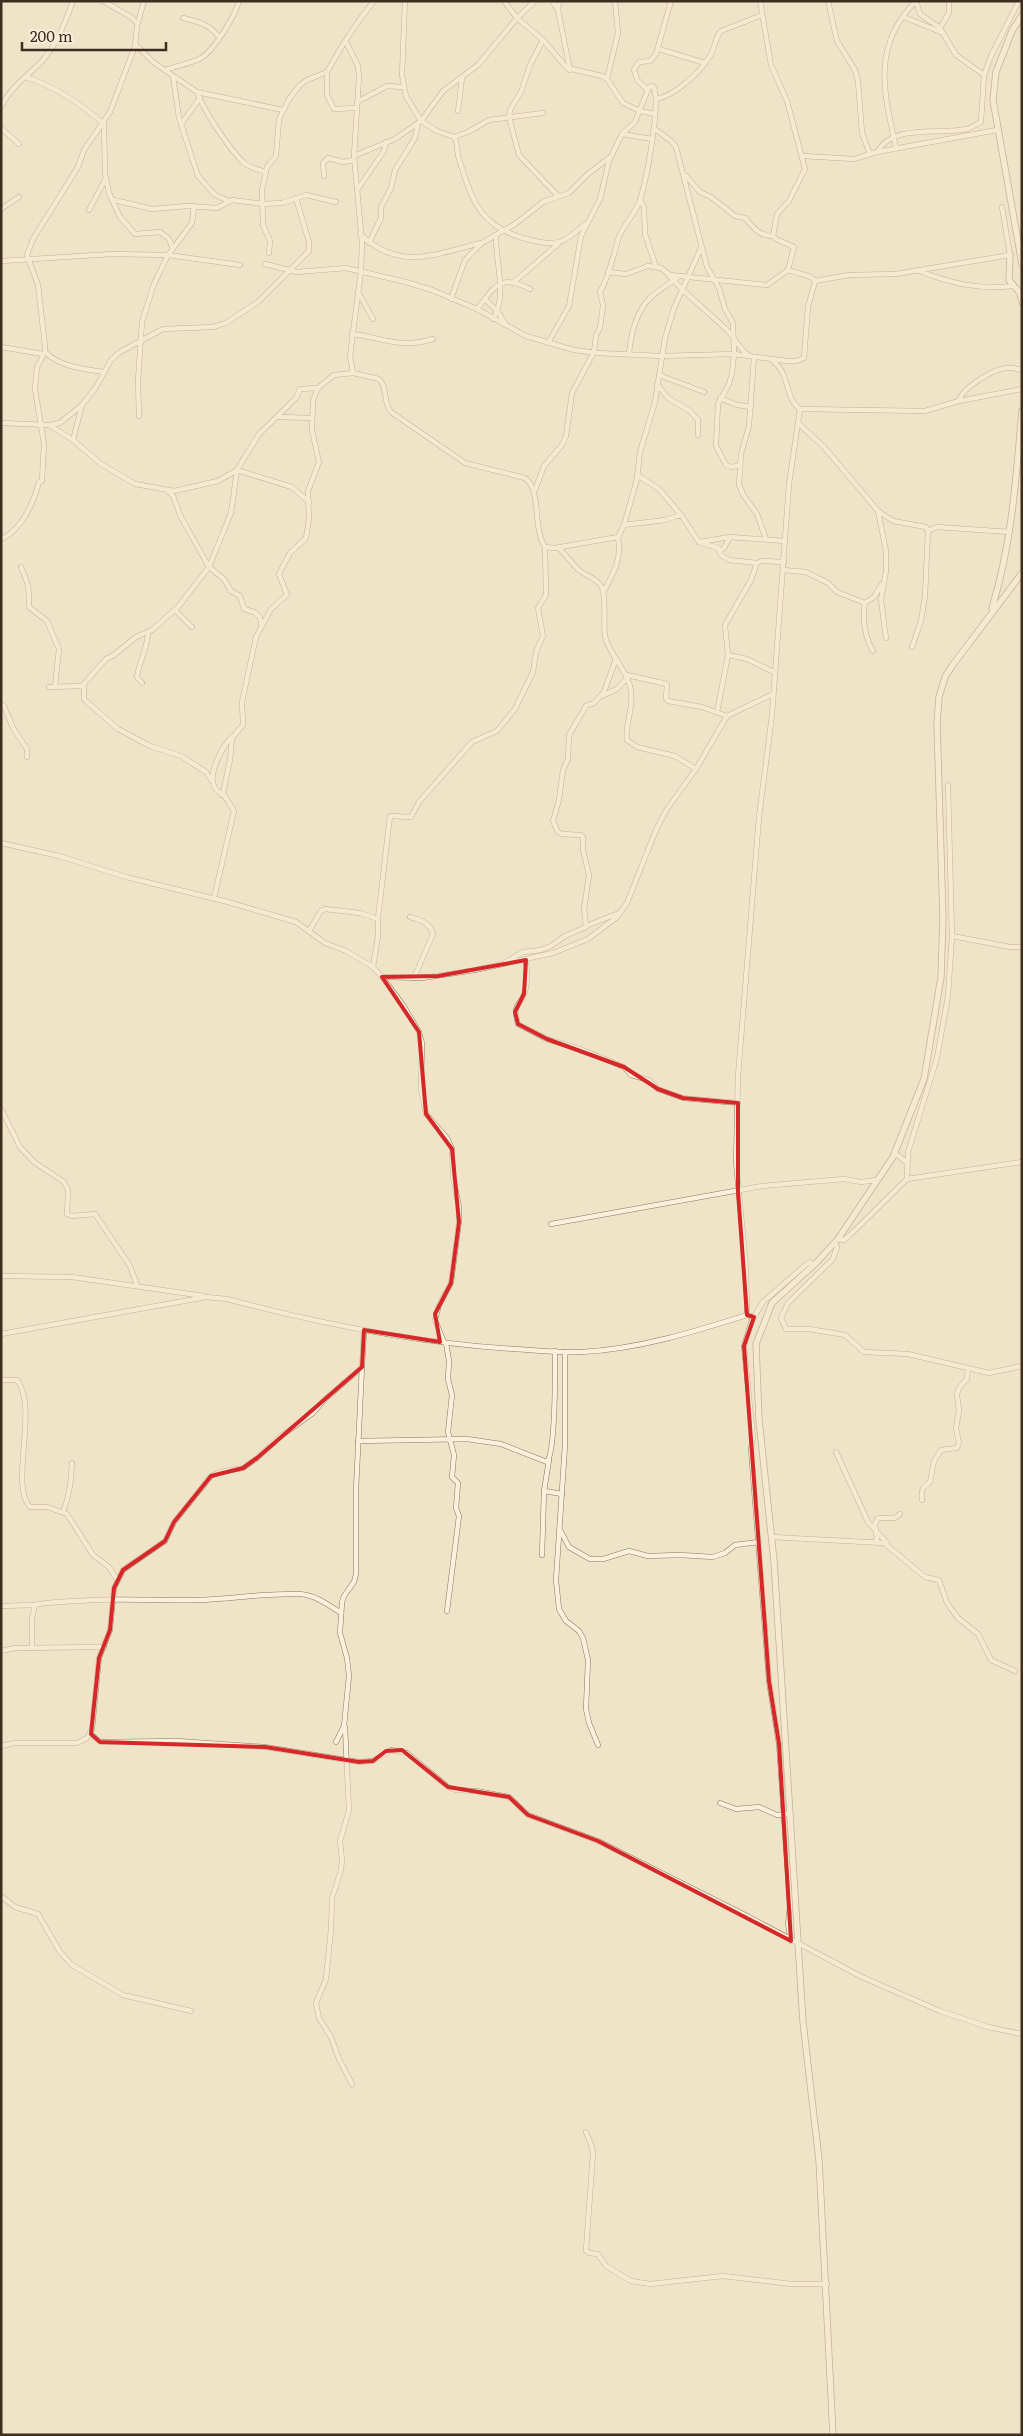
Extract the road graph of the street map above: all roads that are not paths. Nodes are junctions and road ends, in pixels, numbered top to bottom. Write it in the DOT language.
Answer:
graph roads {
  1 [pos="72,1"];
  2 [pos="103,1"];
  3 [pos="144,1"];
  4 [pos="239,1"];
  5 [pos="374,1"];
  6 [pos="405,1"];
  7 [pos="504,1"];
  8 [pos="535,1"];
  9 [pos="552,1"];
  10 [pos="560,1"];
  11 [pos="616,1"];
  12 [pos="665,1"];
  13 [pos="760,1"];
  14 [pos="828,1"];
  15 [pos="916,1"];
  16 [pos="949,1"];
  17 [pos="1019,1"];
  18 [pos="671,2"];
  19 [pos="558,10"];
  20 [pos="762,15"];
  21 [pos="1022,16"];
  22 [pos="904,17"];
  23 [pos="183,18"];
  24 [pos="517,18"];
  25 [pos="137,23"];
  26 [pos="942,31"];
  27 [pos="219,38"];
  28 [pos="543,40"];
  29 [pos="346,42"];
  30 [pos="136,44"];
  31 [pos="659,49"];
  32 [pos="705,63"];
  33 [pos="165,70"];
  34 [pos="570,70"];
  35 [pos="328,72"];
  36 [pos="984,75"];
  37 [pos="173,76"];
  38 [pos="26,77"];
  39 [pos="462,78"];
  40 [pos="607,79"];
  41 [pos="404,87"];
  42 [pos="648,90"];
  43 [pos="197,92"];
  44 [pos="200,98"];
  45 [pos="656,99"];
  46 [pos="357,105"];
  47 [pos="1,107"];
  48 [pos="283,110"];
  49 [pos="458,111"];
  50 [pos="640,111"];
  51 [pos="544,113"];
  52 [pos="655,114"];
  53 [pos="509,117"];
  54 [pos="419,122"];
  55 [pos="104,124"];
  56 [pos="181,124"];
  57 [pos="1,128"];
  58 [pos="655,129"];
  59 [pos="997,130"];
  60 [pos="622,134"];
  61 [pos="454,137"];
  62 [pos="894,138"];
  63 [pos="652,139"];
  64 [pos="386,142"];
  65 [pos="19,144"];
  66 [pos="896,148"];
  67 [pos="877,152"];
  68 [pos="870,154"];
  69 [pos="803,156"];
  70 [pos="610,157"];
  71 [pos="354,158"];
  72 [pos="266,172"];
  73 [pos="684,172"];
  74 [pos="324,176"];
  75 [pos="106,180"];
  76 [pos="357,190"];
  77 [pos="558,196"];
  78 [pos="19,197"];
  79 [pos="296,198"];
  80 [pos="114,200"];
  81 [pos="640,200"];
  82 [pos="229,201"];
  83 [pos="336,202"];
  84 [pos="262,204"];
  85 [pos="194,206"];
  86 [pos="1002,207"];
  87 [pos="1,209"];
  88 [pos="89,210"];
  89 [pos="587,222"];
  90 [pos="580,229"];
  91 [pos="502,232"];
  92 [pos="360,234"];
  93 [pos="496,235"];
  94 [pos="582,236"];
  95 [pos="773,236"];
  96 [pos="369,243"];
  97 [pos="482,243"];
  98 [pos="558,244"];
  99 [pos="701,248"];
  100 [pos="173,249"];
  101 [pos="269,253"];
  102 [pos="168,255"];
  103 [pos="1010,255"];
  104 [pos="28,260"];
  105 [pos="1,261"];
  106 [pos="264,264"];
  107 [pos="1022,264"];
  108 [pos="240,266"];
  109 [pos="656,267"];
  110 [pos="361,270"];
  111 [pos="788,270"];
  112 [pos="917,270"];
  113 [pos="291,271"];
  114 [pos="608,272"];
  115 [pos="667,273"];
  116 [pos="680,276"];
  117 [pos="688,278"];
  118 [pos="715,280"];
  119 [pos="674,281"];
  120 [pos="815,281"];
  121 [pos="514,282"];
  122 [pos="500,283"];
  123 [pos="1013,286"];
  124 [pos="530,289"];
  125 [pos="682,291"];
  126 [pos="358,292"];
  127 [pos="451,299"];
  128 [pos="485,299"];
  129 [pos="1022,302"];
  130 [pos="477,309"];
  131 [pos="498,312"];
  132 [pos="494,319"];
  133 [pos="373,320"];
  134 [pos="507,326"];
  135 [pos="352,334"];
  136 [pos="433,339"];
  137 [pos="734,340"];
  138 [pos="142,342"];
  139 [pos="548,343"];
  140 [pos="1,347"];
  141 [pos="594,352"];
  142 [pos="44,353"];
  143 [pos="628,353"];
  144 [pos="734,354"];
  145 [pos="661,356"];
  146 [pos="752,356"];
  147 [pos="771,360"];
  148 [pos="1022,370"];
  149 [pos="104,372"];
  150 [pos="353,373"];
  151 [pos="659,375"];
  152 [pos="657,384"];
  153 [pos="318,388"];
  154 [pos="1022,389"];
  155 [pos="704,392"];
  156 [pos="720,398"];
  157 [pos="959,401"];
  158 [pos="82,405"];
  159 [pos="751,407"];
  160 [pos="800,409"];
  161 [pos="1022,411"];
  162 [pos="139,416"];
  163 [pos="276,417"];
  164 [pos="312,418"];
  165 [pos="1,423"];
  166 [pos="40,423"];
  167 [pos="798,423"];
  168 [pos="49,425"];
  169 [pos="698,435"];
  170 [pos="73,440"];
  171 [pos="740,465"];
  172 [pos="238,470"];
  173 [pos="637,476"];
  174 [pos="535,490"];
  175 [pos="168,491"];
  176 [pos="309,502"];
  177 [pos="878,511"];
  178 [pos="681,515"];
  179 [pos="892,520"];
  180 [pos="624,525"];
  181 [pos="882,531"];
  182 [pos="928,531"];
  183 [pos="1010,532"];
  184 [pos="618,537"];
  185 [pos="730,537"];
  186 [pos="1,539"];
  187 [pos="766,539"];
  188 [pos="785,541"];
  189 [pos="699,542"];
  190 [pos="545,547"];
  191 [pos="559,548"];
  192 [pos="720,551"];
  193 [pos="784,562"];
  194 [pos="757,563"];
  195 [pos="21,567"];
  196 [pos="209,567"];
  197 [pos="783,570"];
  198 [pos="1022,573"];
  199 [pos="884,581"];
  200 [pos="604,591"];
  201 [pos="865,603"];
  202 [pos="175,610"];
  203 [pos="991,613"];
  204 [pos="261,626"];
  205 [pos="192,627"];
  206 [pos="148,632"];
  207 [pos="886,638"];
  208 [pos="912,647"];
  209 [pos="873,651"];
  210 [pos="728,655"];
  211 [pos="616,659"];
  212 [pos="774,672"];
  213 [pos="628,676"];
  214 [pos="142,683"];
  215 [pos="84,684"];
  216 [pos="55,686"];
  217 [pos="48,687"];
  218 [pos="773,694"];
  219 [pos="600,697"];
  220 [pos="1,705"];
  221 [pos="717,712"];
  222 [pos="728,716"];
  223 [pos="235,734"];
  224 [pos="27,757"];
  225 [pos="696,769"];
  226 [pos="212,781"];
  227 [pos="948,785"];
  228 [pos="222,795"];
  229 [pos="1,843"];
  230 [pos="214,898"];
  231 [pos="620,913"];
  232 [pos="410,918"];
  233 [pos="378,919"];
  234 [pos="586,926"];
  235 [pos="309,931"];
  236 [pos="952,936"];
  237 [pos="1022,947"];
  238 [pos="526,960"];
  239 [pos="503,965"];
  240 [pos="373,967"];
  241 [pos="382,977"];
  242 [pos="414,978"];
  243 [pos="738,1103"];
  244 [pos="1,1109"];
  245 [pos="895,1153"];
  246 [pos="906,1162"];
  247 [pos="1022,1162"];
  248 [pos="907,1179"];
  249 [pos="876,1180"];
  250 [pos="738,1192"];
  251 [pos="551,1224"];
  252 [pos="837,1240"];
  253 [pos="814,1265"];
  254 [pos="1,1276"];
  255 [pos="137,1285"];
  256 [pos="206,1297"];
  257 [pos="747,1315"];
  258 [pos="754,1317"];
  259 [pos="364,1330"];
  260 [pos="1,1334"];
  261 [pos="445,1342"];
  262 [pos="555,1351"];
  263 [pos="564,1352"];
  264 [pos="1022,1366"];
  265 [pos="362,1367"];
  266 [pos="968,1368"];
  267 [pos="1,1380"];
  268 [pos="449,1439"];
  269 [pos="358,1441"];
  270 [pos="836,1452"];
  271 [pos="549,1459"];
  272 [pos="72,1462"];
  273 [pos="544,1491"];
  274 [pos="562,1494"];
  275 [pos="922,1500"];
  276 [pos="63,1512"];
  277 [pos="900,1514"];
  278 [pos="559,1527"];
  279 [pos="877,1534"];
  280 [pos="771,1537"];
  281 [pos="759,1542"];
  282 [pos="874,1542"];
  283 [pos="888,1544"];
  284 [pos="542,1554"];
  285 [pos="117,1580"];
  286 [pos="113,1599"];
  287 [pos="1,1606"];
  288 [pos="35,1606"];
  289 [pos="447,1611"];
  290 [pos="341,1613"];
  291 [pos="32,1648"];
  292 [pos="104,1648"];
  293 [pos="1,1651"];
  294 [pos="1015,1671"];
  295 [pos="344,1726"];
  296 [pos="91,1734"];
  297 [pos="336,1742"];
  298 [pos="598,1745"];
  299 [pos="1,1746"];
  300 [pos="347,1760"];
  301 [pos="720,1803"];
  302 [pos="787,1815"];
  303 [pos="1,1896"];
  304 [pos="791,1941"];
  305 [pos="799,1945"];
  306 [pos="191,2010"];
  307 [pos="1022,2034"];
  308 [pos="352,2084"];
  309 [pos="586,2132"];
  310 [pos="827,2284"];
  311 [pos="833,2435"];
  1 -- 38 [label="street"];
  2 -- 25 [label="street"];
  3 -- 25 [label="street"];
  4 -- 27 [label="street"];
  5 -- 29 [label="street"];
  6 -- 41 [label="street"];
  7 -- 24 [label="street"];
  8 -- 24 [label="street"];
  9 -- 19 [label="street"];
  10 -- 19 [label="street"];
  11 -- 40 [label="street"];
  12 -- 18 [label="street"];
  13 -- 20 [label="street"];
  14 -- 68 [label="street"];
  15 -- 22 [label="street"];
  15 -- 26 [label="street"];
  16 -- 26 [label="street"];
  17 -- 36 [label="street"];
  18 -- 31 [label="street"];
  19 -- 34 [label="street"];
  20 -- 32 [label="street"];
  20 -- 69 [label="street"];
  21 -- 59 [label="street"];
  22 -- 26 [label="street"];
  22 -- 62 [label="street"];
  23 -- 27 [label="street"];
  24 -- 28 [label="street"];
  24 -- 39 [label="street"];
  25 -- 30 [label="street"];
  26 -- 36 [label="street"];
  27 -- 33 [label="street"];
  28 -- 34 [label="street"];
  28 -- 53 [label="street"];
  29 -- 35 [label="street"];
  29 -- 46 [label="street"];
  30 -- 33 [label="street"];
  30 -- 55 [label="street"];
  31 -- 32 [label="street"];
  31 -- 42 [label="street"];
  32 -- 45 [label="street"];
  33 -- 37 [label="street"];
  34 -- 40 [label="street"];
  35 -- 46 [label="street"];
  35 -- 48 [label="street"];
  36 -- 62 [label="street"];
  37 -- 43 [label="street"];
  37 -- 56 [label="street"];
  38 -- 47 [label="street"];
  38 -- 55 [label="street"];
  39 -- 49 [label="street"];
  39 -- 54 [label="street"];
  40 -- 50 [label="street"];
  41 -- 46 [label="street"];
  41 -- 54 [label="street"];
  42 -- 45 [label="street"];
  42 -- 50 [label="street"];
  43 -- 44 [label="street"];
  43 -- 48 [label="street"];
  44 -- 56 [label="street"];
  44 -- 72 [label="street"];
  45 -- 52 [label="street"];
  46 -- 71 [label="street"];
  48 -- 72 [label="street"];
  50 -- 52 [label="street"];
  50 -- 60 [label="street"];
  51 -- 53 [label="street"];
  52 -- 58 [label="street"];
  53 -- 61 [label="street"];
  53 -- 77 [label="street"];
  54 -- 61 [label="street"];
  54 -- 64 [label="street"];
  54 -- 96 [label="street"];
  55 -- 75 [label="street"];
  55 -- 104 [label="street"];
  56 -- 82 [label="street"];
  57 -- 65 [label="street"];
  58 -- 63 [label="street"];
  58 -- 73 [label="street"];
  59 -- 66 [label="street"];
  59 -- 107 [label="street"];
  60 -- 63 [label="street"];
  60 -- 70 [label="street"];
  61 -- 91 [label="street"];
  62 -- 66 [label="street"];
  62 -- 67 [label="street"];
  63 -- 81 [label="street"];
  64 -- 71 [label="street"];
  64 -- 76 [label="street"];
  66 -- 67 [label="street"];
  67 -- 68 [label="street"];
  68 -- 69 [label="street"];
  69 -- 95 [label="street"];
  70 -- 77 [label="street"];
  70 -- 89 [label="street"];
  71 -- 74 [label="street"];
  71 -- 76 [label="street"];
  72 -- 84 [label="street"];
  73 -- 95 [label="street"];
  73 -- 99 [label="street"];
  75 -- 80 [label="street"];
  75 -- 88 [label="street"];
  76 -- 92 [label="street"];
  77 -- 91 [label="street"];
  78 -- 87 [label="street"];
  79 -- 83 [label="street"];
  79 -- 84 [label="street"];
  79 -- 113 [label="street"];
  80 -- 85 [label="street"];
  80 -- 100 [label="street"];
  81 -- 109 [label="street"];
  81 -- 114 [label="street"];
  82 -- 84 [label="street"];
  82 -- 85 [label="street"];
  84 -- 101 [label="street"];
  85 -- 100 [label="street"];
  86 -- 103 [label="street"];
  89 -- 90 [label="street"];
  89 -- 94 [label="street"];
  90 -- 94 [label="street"];
  90 -- 98 [label="street"];
  91 -- 93 [label="street"];
  91 -- 98 [label="street"];
  92 -- 96 [label="street"];
  92 -- 110 [label="street"];
  93 -- 97 [label="street"];
  93 -- 122 [label="street"];
  94 -- 139 [label="street"];
  95 -- 111 [label="street"];
  96 -- 97 [label="street"];
  97 -- 127 [label="street"];
  98 -- 121 [label="street"];
  99 -- 117 [label="street"];
  99 -- 118 [label="street"];
  100 -- 102 [label="street"];
  102 -- 104 [label="street"];
  102 -- 108 [label="street"];
  102 -- 138 [label="street"];
  103 -- 112 [label="street"];
  103 -- 123 [label="street"];
  104 -- 105 [label="street"];
  104 -- 142 [label="street"];
  106 -- 113 [label="street"];
  109 -- 114 [label="street"];
  109 -- 115 [label="street"];
  110 -- 113 [label="street"];
  110 -- 126 [label="street"];
  110 -- 127 [label="street"];
  111 -- 118 [label="street"];
  111 -- 120 [label="street"];
  112 -- 120 [label="street"];
  112 -- 123 [label="street"];
  113 -- 138 [label="street"];
  114 -- 141 [label="street"];
  115 -- 116 [label="street"];
  115 -- 119 [label="street"];
  116 -- 117 [label="street"];
  116 -- 119 [label="street"];
  117 -- 118 [label="street"];
  117 -- 125 [label="street"];
  118 -- 137 [label="street"];
  119 -- 125 [label="street"];
  119 -- 143 [label="street"];
  120 -- 147 [label="street"];
  121 -- 122 [label="street"];
  121 -- 124 [label="street"];
  122 -- 128 [label="street"];
  122 -- 131 [label="street"];
  123 -- 129 [label="street"];
  125 -- 137 [label="street"];
  125 -- 145 [label="street"];
  126 -- 133 [label="street"];
  126 -- 135 [label="street"];
  127 -- 130 [label="street"];
  128 -- 130 [label="street"];
  128 -- 131 [label="street"];
  130 -- 132 [label="street"];
  131 -- 132 [label="street"];
  131 -- 134 [label="street"];
  132 -- 134 [label="street"];
  134 -- 139 [label="street"];
  135 -- 136 [label="street"];
  135 -- 150 [label="street"];
  137 -- 144 [label="street"];
  137 -- 146 [label="street"];
  138 -- 149 [label="street"];
  138 -- 162 [label="street"];
  139 -- 141 [label="street"];
  140 -- 142 [label="street"];
  141 -- 143 [label="street"];
  141 -- 174 [label="street"];
  142 -- 149 [label="street"];
  142 -- 166 [label="street"];
  143 -- 145 [label="street"];
  144 -- 145 [label="street"];
  144 -- 146 [label="street"];
  144 -- 156 [label="street"];
  145 -- 151 [label="street"];
  146 -- 147 [label="street"];
  146 -- 159 [label="street"];
  147 -- 160 [label="street"];
  148 -- 157 [label="street"];
  149 -- 158 [label="street"];
  150 -- 153 [label="street"];
  150 -- 174 [label="street"];
  151 -- 152 [label="street"];
  151 -- 155 [label="street"];
  152 -- 169 [label="street"];
  152 -- 173 [label="street"];
  153 -- 163 [label="street"];
  153 -- 164 [label="street"];
  154 -- 157 [label="street"];
  156 -- 159 [label="street"];
  156 -- 171 [label="street"];
  157 -- 160 [label="street"];
  158 -- 168 [label="street"];
  158 -- 170 [label="street"];
  159 -- 171 [label="street"];
  160 -- 167 [label="street"];
  161 -- 183 [label="street"];
  163 -- 164 [label="street"];
  163 -- 172 [label="street"];
  164 -- 176 [label="street"];
  165 -- 166 [label="street"];
  166 -- 168 [label="street"];
  166 -- 186 [label="street"];
  167 -- 177 [label="street"];
  167 -- 188 [label="street"];
  168 -- 170 [label="street"];
  170 -- 175 [label="street"];
  171 -- 187 [label="street"];
  172 -- 175 [label="street"];
  172 -- 176 [label="street"];
  172 -- 196 [label="street"];
  173 -- 178 [label="street"];
  173 -- 180 [label="street"];
  174 -- 190 [label="street"];
  175 -- 196 [label="street"];
  176 -- 204 [label="street"];
  177 -- 179 [label="street"];
  177 -- 181 [label="street"];
  178 -- 180 [label="street"];
  178 -- 189 [label="street"];
  179 -- 181 [label="street"];
  179 -- 182 [label="street"];
  180 -- 184 [label="street"];
  181 -- 199 [label="street"];
  182 -- 183 [label="street"];
  182 -- 208 [label="street"];
  183 -- 203 [label="street"];
  184 -- 191 [label="street"];
  184 -- 200 [label="street"];
  185 -- 187 [label="street"];
  185 -- 189 [label="street"];
  185 -- 192 [label="street"];
  187 -- 188 [label="street"];
  188 -- 193 [label="street"];
  189 -- 192 [label="street"];
  190 -- 191 [label="street"];
  190 -- 233 [label="street"];
  191 -- 200 [label="street"];
  192 -- 194 [label="street"];
  193 -- 194 [label="street"];
  193 -- 197 [label="street"];
  194 -- 210 [label="street"];
  195 -- 216 [label="street"];
  196 -- 202 [label="street"];
  196 -- 204 [label="street"];
  197 -- 201 [label="street"];
  197 -- 212 [label="street"];
  198 -- 203 [label="street"];
  199 -- 201 [label="street"];
  199 -- 207 [label="street"];
  200 -- 211 [label="street"];
  201 -- 209 [label="street"];
  202 -- 205 [label="street"];
  202 -- 206 [label="street"];
  203 -- 245 [label="street"];
  204 -- 223 [label="street"];
  206 -- 214 [label="street"];
  206 -- 215 [label="street"];
  210 -- 212 [label="street"];
  210 -- 221 [label="street"];
  211 -- 213 [label="street"];
  211 -- 219 [label="street"];
  212 -- 218 [label="street"];
  213 -- 219 [label="street"];
  213 -- 221 [label="street"];
  213 -- 225 [label="street"];
  215 -- 216 [label="street"];
  215 -- 226 [label="street"];
  216 -- 217 [label="street"];
  218 -- 222 [label="street"];
  218 -- 243 [label="street"];
  219 -- 234 [label="street"];
  220 -- 224 [label="street"];
  221 -- 222 [label="street"];
  222 -- 225 [label="street"];
  223 -- 226 [label="street"];
  223 -- 228 [label="street"];
  225 -- 231 [label="street"];
  226 -- 228 [label="street"];
  227 -- 236 [label="street"];
  228 -- 230 [label="street"];
  229 -- 230 [label="street"];
  230 -- 235 [label="street"];
  231 -- 234 [label="street"];
  231 -- 238 [label="street"];
  232 -- 242 [label="street"];
  233 -- 235 [label="street"];
  233 -- 240 [label="street"];
  234 -- 239 [label="street"];
  235 -- 240 [label="street"];
  236 -- 237 [label="street"];
  236 -- 246 [label="street"];
  238 -- 239 [label="street"];
  238 -- 243 [label="street"];
  239 -- 242 [label="street"];
  240 -- 241 [label="street"];
  241 -- 242 [label="street"];
  241 -- 261 [label="street"];
  243 -- 250 [label="street"];
  244 -- 255 [label="street"];
  245 -- 246 [label="street"];
  245 -- 249 [label="street"];
  246 -- 248 [label="street"];
  247 -- 248 [label="street"];
  248 -- 252 [label="street"];
  249 -- 250 [label="street"];
  249 -- 252 [label="street"];
  250 -- 251 [label="street"];
  250 -- 257 [label="street"];
  252 -- 253 [label="street"];
  252 -- 266 [label="street"];
  253 -- 258 [label="street"];
  253 -- 280 [label="street"];
  254 -- 255 [label="street"];
  255 -- 256 [label="street"];
  256 -- 259 [label="street"];
  256 -- 260 [label="street"];
  257 -- 258 [label="street"];
  257 -- 263 [label="street"];
  258 -- 281 [label="street"];
  259 -- 261 [label="street"];
  259 -- 265 [label="street"];
  261 -- 262 [label="street"];
  261 -- 268 [label="street"];
  262 -- 263 [label="street"];
  262 -- 271 [label="street"];
  263 -- 274 [label="street"];
  264 -- 266 [label="street"];
  265 -- 269 [label="street"];
  265 -- 285 [label="street"];
  266 -- 275 [label="street"];
  267 -- 276 [label="street"];
  268 -- 269 [label="street"];
  268 -- 271 [label="street"];
  268 -- 289 [label="street"];
  269 -- 290 [label="street"];
  270 -- 279 [label="street"];
  271 -- 273 [label="street"];
  272 -- 276 [label="street"];
  273 -- 274 [label="street"];
  273 -- 284 [label="street"];
  274 -- 278 [label="street"];
  276 -- 285 [label="street"];
  277 -- 279 [label="street"];
  278 -- 281 [label="street"];
  278 -- 298 [label="street"];
  279 -- 282 [label="street"];
  279 -- 283 [label="street"];
  280 -- 282 [label="street"];
  280 -- 302 [label="street"];
  281 -- 302 [label="street"];
  282 -- 283 [label="street"];
  283 -- 294 [label="street"];
  285 -- 286 [label="street"];
  286 -- 288 [label="street"];
  286 -- 290 [label="street"];
  286 -- 292 [label="street"];
  287 -- 288 [label="street"];
  288 -- 291 [label="street"];
  290 -- 295 [label="street"];
  291 -- 292 [label="street"];
  291 -- 293 [label="street"];
  292 -- 296 [label="street"];
  295 -- 297 [label="street"];
  295 -- 300 [label="street"];
  296 -- 299 [label="street"];
  296 -- 300 [label="street"];
  300 -- 304 [label="street"];
  300 -- 308 [label="street"];
  301 -- 302 [label="street"];
  302 -- 304 [label="street"];
  302 -- 305 [label="street"];
  303 -- 306 [label="street"];
  304 -- 305 [label="street"];
  305 -- 307 [label="street"];
  305 -- 310 [label="street"];
  309 -- 310 [label="street"];
  310 -- 311 [label="street"];
}
